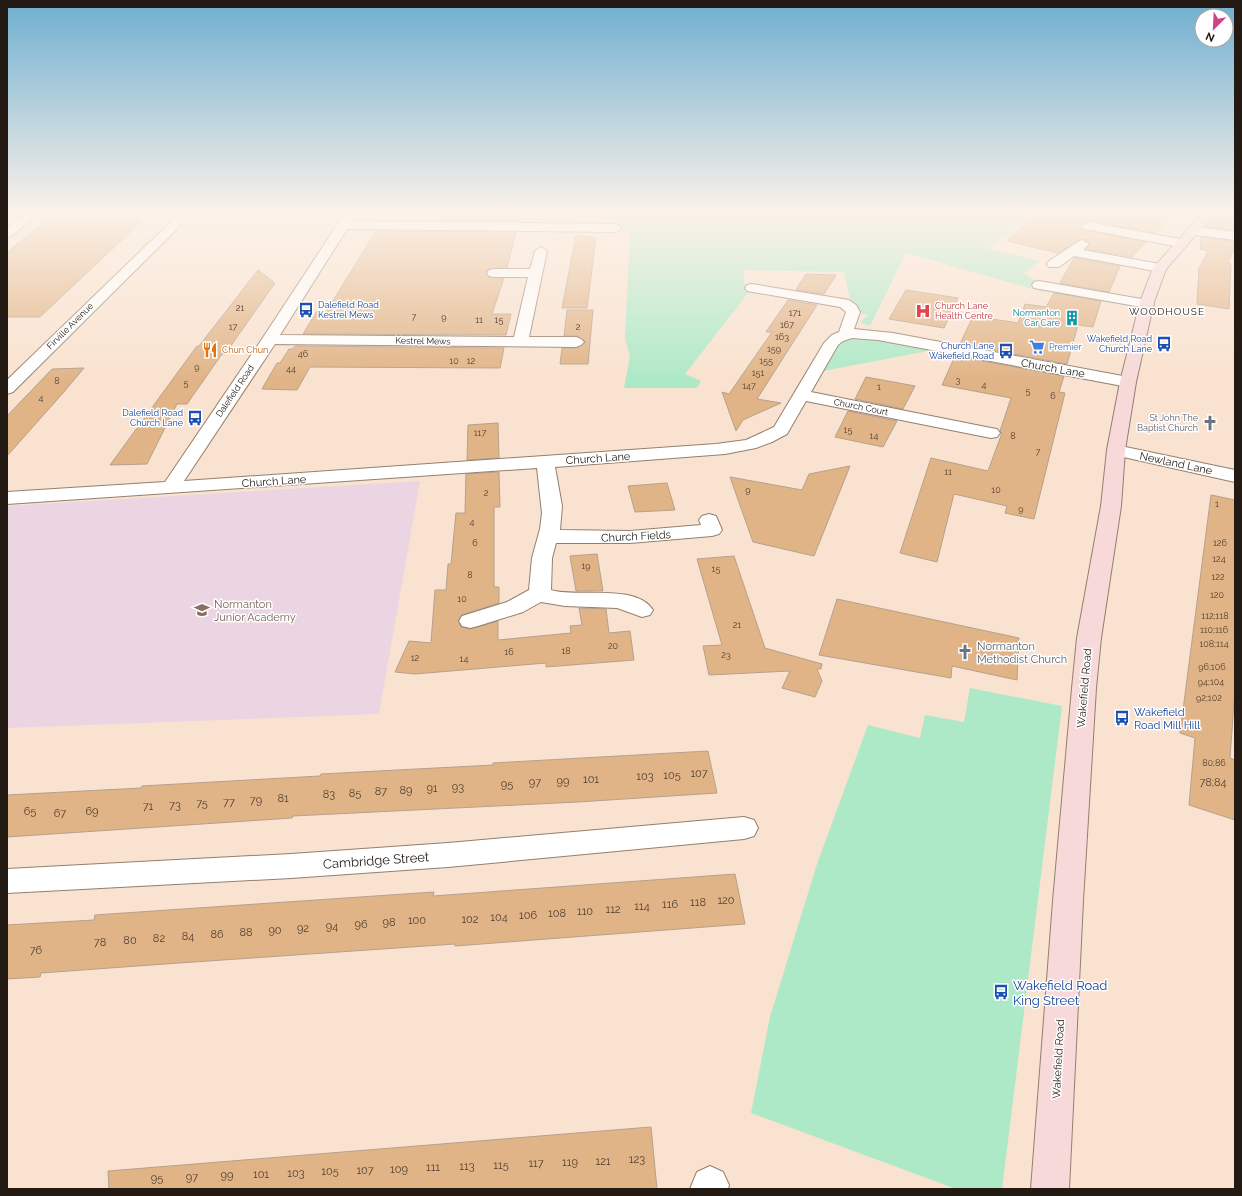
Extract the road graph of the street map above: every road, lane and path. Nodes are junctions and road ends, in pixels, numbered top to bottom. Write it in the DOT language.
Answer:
graph roads {
  1 [pos="1160,268"];
  2 [pos="130,269"];
  3 [pos="314,269"];
  4 [pos="537,269"];
  5 [pos="494,273"];
  6 [pos="536,273"];
  7 [pos="1039,285"];
  8 [pos="752,288"];
  9 [pos="1147,304"];
  10 [pos="845,335"];
  11 [pos="270,339"];
  12 [pos="520,342"];
  13 [pos="576,342"];
  14 [pos="1128,382"];
  15 [pos="7,389"];
  16 [pos="800,395"];
  17 [pos="991,433"];
  18 [pos="1116,450"];
  19 [pos="545,461"];
  20 [pos="1235,476"];
  21 [pos="170,488"];
  22 [pos="7,498"];
  23 [pos="709,520"];
  24 [pos="549,536"];
  25 [pos="539,594"];
  26 [pos="642,610"];
  27 [pos="470,621"];
  28 [pos="744,828"];
  29 [pos="7,882"];
  30 [pos="1050,1189"];
  1 -- 9 [label="street, Wakefield Road"];
  2 -- 15 [label="street, Firville Avenue"];
  3 -- 11 [label="street, Dalefield Road"];
  4 -- 6 [label="street"];
  5 -- 6 [label="street"];
  6 -- 12 [label="street"];
  7 -- 9 [label="street"];
  8 -- 10 [label="street"];
  9 -- 14 [label="street, Wakefield Road"];
  10 -- 14 [label="street, Church Lane"];
  10 -- 16 [label="street, Church Lane"];
  11 -- 12 [label="street, Kestrel Mews"];
  11 -- 21 [label="street, Dalefield Road"];
  12 -- 13 [label="street, Kestrel Mews"];
  14 -- 18 [label="street, Wakefield Road"];
  16 -- 17 [label="street, Church Court"];
  16 -- 19 [label="street, Church Lane"];
  18 -- 20 [label="street, Newland Lane"];
  18 -- 30 [label="street, Wakefield Road"];
  19 -- 21 [label="street, Church Lane"];
  19 -- 24 [label="street"];
  21 -- 22 [label="street, Church Lane"];
  23 -- 24 [label="street, Church Fields"];
  24 -- 25 [label="street"];
  25 -- 26 [label="street"];
  25 -- 27 [label="street"];
  28 -- 29 [label="street, Cambridge Street"];
}
